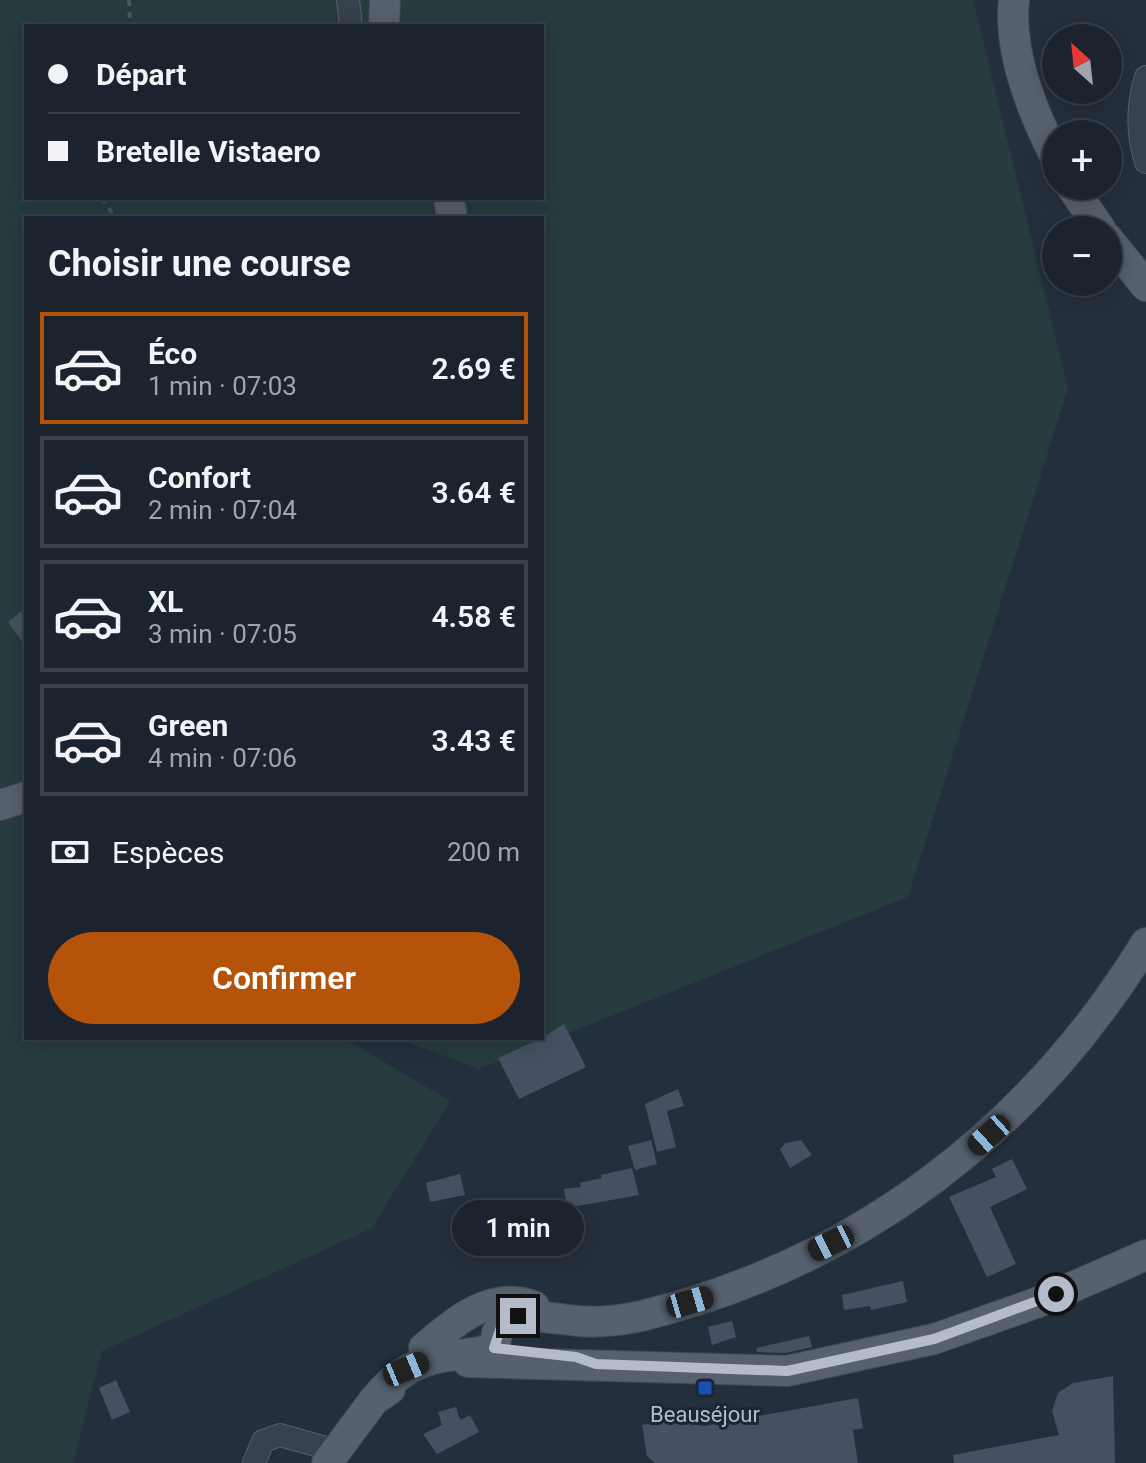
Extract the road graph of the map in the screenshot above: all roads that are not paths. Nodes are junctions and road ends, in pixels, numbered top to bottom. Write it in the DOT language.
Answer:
graph roads {
  1 [pos="348,0"];
  2 [pos="385,0"];
  3 [pos="1014,0"];
  4 [pos="351,24"];
  5 [pos="384,24"];
  6 [pos="1146,77"];
  7 [pos="1042,123"];
  8 [pos="1146,162"];
  9 [pos="1122,256"];
  10 [pos="1146,286"];
  11 [pos="24,798"];
  12 [pos="0,805"];
  13 [pos="1146,943"];
  14 [pos="1138,974"];
  15 [pos="1146,1255"];
  16 [pos="474,1312"];
  17 [pos="550,1316"];
  18 [pos="424,1348"];
  19 [pos="480,1353"];
  20 [pos="328,1456"];
  21 [pos="254,1463"];
  1 -- 4 [label="street"];
  2 -- 5 [label="main road"];
  3 -- 7 [label="main road"];
  6 -- 8 [label="street"];
  9 -- 10 [label="main road"];
  11 -- 12 [label="main road"];
  13 -- 14 [label="main road"];
  14 -- 17 [label="main road"];
  15 -- 19 [label="main road"];
  16 -- 17 [label="main road"];
  16 -- 18 [label="main road"];
  16 -- 19 [label="main road"];
  17 -- 19 [label="main road"];
  18 -- 19 [label="main road"];
  18 -- 20 [label="main road"];
  19 -- 20 [label="main road"];
  20 -- 21 [label="street"];
}
